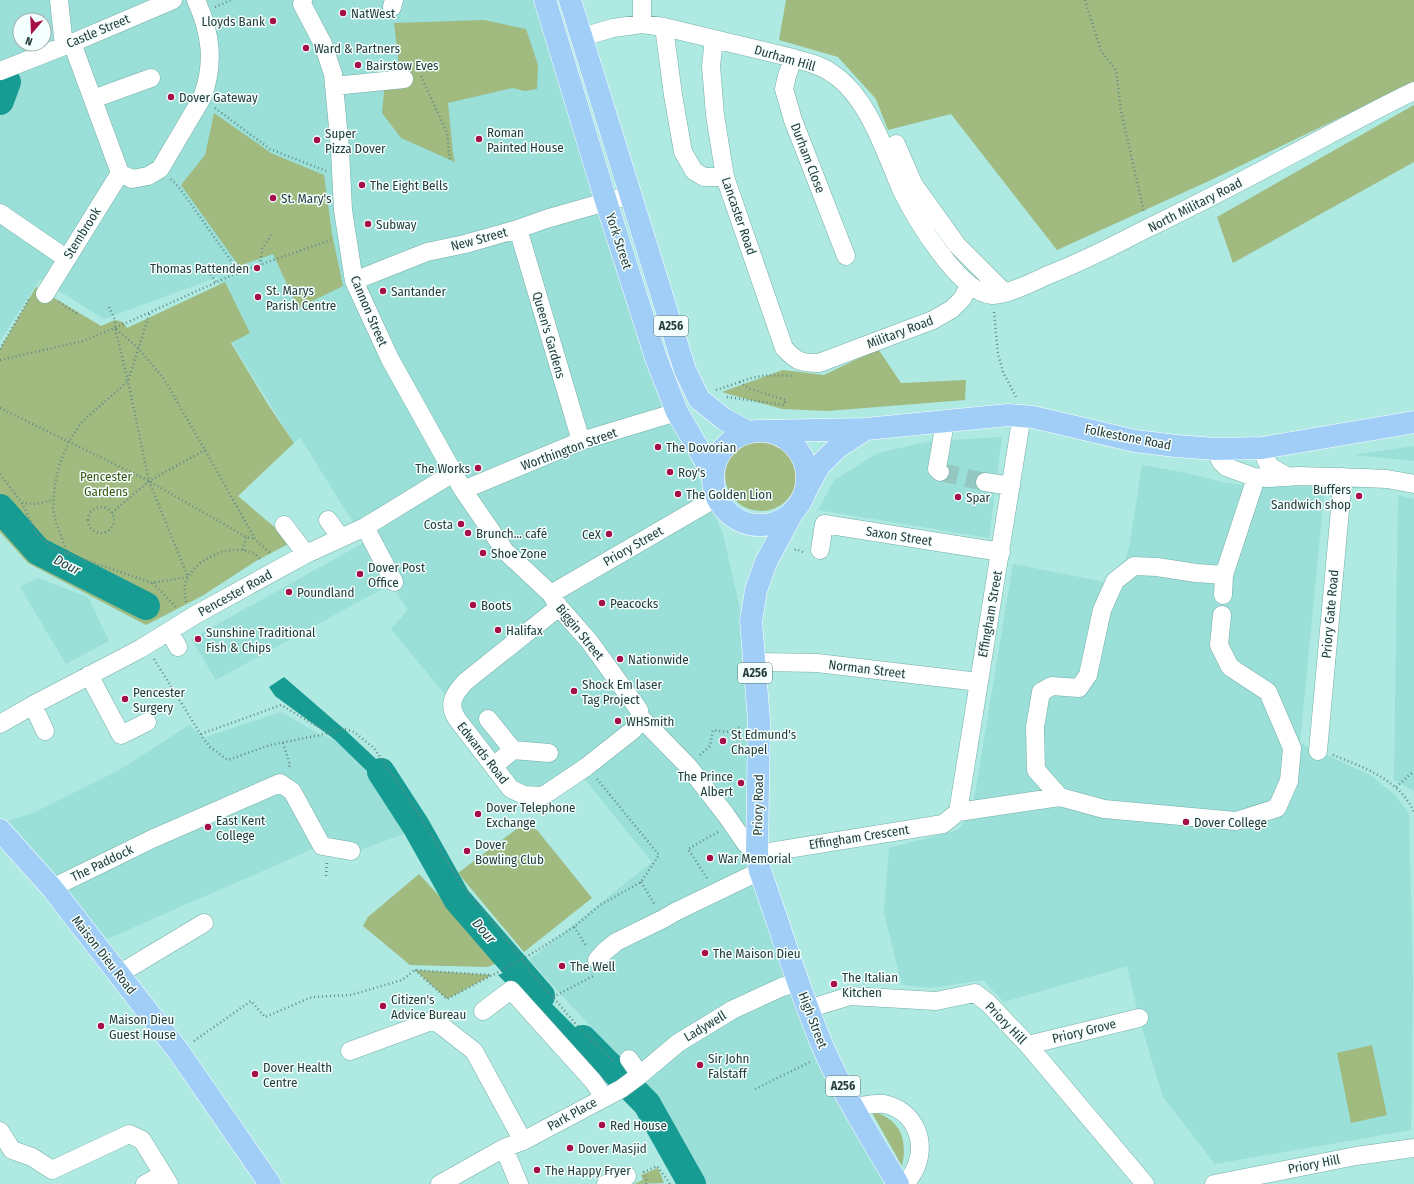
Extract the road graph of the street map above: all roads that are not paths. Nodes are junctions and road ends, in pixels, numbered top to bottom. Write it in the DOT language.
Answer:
graph roads {
  1 [pos="59,0"];
  2 [pos="174,0"];
  3 [pos="196,0"];
  4 [pos="545,0"];
  5 [pos="570,0"];
  6 [pos="642,0"];
  7 [pos="298,1"];
  8 [pos="642,24"];
  9 [pos="664,27"];
  10 [pos="582,37"];
  11 [pos="714,39"];
  12 [pos="68,44"];
  13 [pos="792,58"];
  14 [pos="0,72"];
  15 [pos="150,78"];
  16 [pos="404,79"];
  17 [pos="334,86"];
  18 [pos="1414,91"];
  19 [pos="93,99"];
  20 [pos="896,144"];
  21 [pos="120,173"];
  22 [pos="725,177"];
  23 [pos="630,195"];
  24 [pos="606,201"];
  25 [pos="0,213"];
  26 [pos="518,228"];
  27 [pos="846,256"];
  28 [pos="67,259"];
  29 [pos="362,278"];
  30 [pos="970,286"];
  31 [pos="45,294"];
  32 [pos="999,294"];
  33 [pos="819,363"];
  34 [pos="1020,408"];
  35 [pos="676,412"];
  36 [pos="945,422"];
  37 [pos="1414,422"];
  38 [pos="866,429"];
  39 [pos="758,432"];
  40 [pos="581,442"];
  41 [pos="1262,448"];
  42 [pos="1215,449"];
  43 [pos="940,472"];
  44 [pos="453,473"];
  45 [pos="713,474"];
  46 [pos="1254,477"];
  47 [pos="1288,477"];
  48 [pos="1343,477"];
  49 [pos="985,482"];
  50 [pos="1414,484"];
  51 [pos="1011,486"];
  52 [pos="463,490"];
  53 [pos="805,491"];
  54 [pos="716,498"];
  55 [pos="794,510"];
  56 [pos="328,520"];
  57 [pos="284,525"];
  58 [pos="365,527"];
  59 [pos="341,538"];
  60 [pos="820,550"];
  61 [pos="1001,552"];
  62 [pos="306,554"];
  63 [pos="1224,575"];
  64 [pos="394,582"];
  65 [pos="1223,595"];
  66 [pos="555,601"];
  67 [pos="1222,615"];
  68 [pos="182,624"];
  69 [pos="178,647"];
  70 [pos="754,662"];
  71 [pos="89,675"];
  72 [pos="979,682"];
  73 [pos="33,705"];
  74 [pos="640,717"];
  75 [pos="488,719"];
  76 [pos="147,722"];
  77 [pos="0,724"];
  78 [pos="46,731"];
  79 [pos="1318,747"];
  80 [pos="514,750"];
  81 [pos="549,753"];
  82 [pos="494,766"];
  83 [pos="1036,770"];
  84 [pos="1060,797"];
  85 [pos="1028,802"];
  86 [pos="958,812"];
  87 [pos="0,830"];
  88 [pos="351,851"];
  89 [pos="758,856"];
  90 [pos="52,888"];
  91 [pos="204,923"];
  92 [pos="597,960"];
  93 [pos="119,974"];
  94 [pos="799,982"];
  95 [pos="808,1009"];
  96 [pos="483,1011"];
  97 [pos="1139,1018"];
  98 [pos="1028,1045"];
  99 [pos="350,1051"];
  100 [pos="621,1061"];
  101 [pos="631,1082"];
  102 [pos="604,1097"];
  103 [pos="853,1107"];
  104 [pos="0,1132"];
  105 [pos="523,1141"];
  106 [pos="504,1148"];
  107 [pos="1414,1148"];
  108 [pos="627,1176"];
  109 [pos="166,1179"];
  110 [pos="145,1184"];
  111 [pos="270,1184"];
  112 [pos="440,1184"];
  113 [pos="519,1184"];
  114 [pos="606,1184"];
  115 [pos="898,1184"];
  116 [pos="905,1184"];
  117 [pos="1145,1184"];
  118 [pos="1214,1184"];
  1 -- 12 [label="street"];
  2 -- 12 [label="street, Castle Street"];
  3 -- 21 [label="street"];
  4 -- 24 [label="main road, York Street / A256"];
  5 -- 10 [label="main road, York Street / A256"];
  6 -- 8 [label="street"];
  7 -- 17 [label="street, Cannon Street"];
  8 -- 9 [label="street, Durham Hill"];
  8 -- 10 [label="street, Durham Hill"];
  9 -- 11 [label="street, Durham Hill"];
  9 -- 22 [label="street"];
  10 -- 23 [label="main road, York Street / A256"];
  11 -- 13 [label="street, Durham Hill"];
  11 -- 22 [label="street, Lancaster Road"];
  12 -- 14 [label="street, Castle Street"];
  12 -- 19 [label="street"];
  13 -- 27 [label="street, Durham Close"];
  13 -- 30 [label="street, Durham Hill"];
  15 -- 19 [label="street"];
  16 -- 17 [label="street"];
  17 -- 29 [label="street, Cannon Street"];
  18 -- 32 [label="street, North Military Road"];
  19 -- 21 [label="street"];
  20 -- 32 [label="street"];
  21 -- 28 [label="street, Stembrook"];
  22 -- 33 [label="street, Lancaster Road"];
  23 -- 24 [label="street, New Street"];
  23 -- 39 [label="main road, York Street / A256"];
  24 -- 26 [label="street, New Street"];
  24 -- 35 [label="main road, York Street / A256"];
  25 -- 28 [label="street"];
  26 -- 29 [label="street, New Street"];
  26 -- 40 [label="street, Queen's Gardens"];
  28 -- 31 [label="street, Stembrook"];
  29 -- 44 [label="street, Cannon Street"];
  30 -- 32 [label="street"];
  30 -- 33 [label="street, Military Road"];
  34 -- 36 [label="main road, Folkestone Road"];
  34 -- 42 [label="main road, Folkestone Road"];
  34 -- 51 [label="street, Effingham Street"];
  35 -- 40 [label="street, Worthington Street"];
  35 -- 45 [label="main road, York Street / A256"];
  36 -- 38 [label="main road, Folkestone Road"];
  36 -- 43 [label="street"];
  37 -- 41 [label="main road, Folkestone Road"];
  38 -- 39 [label="main road, Folkestone Road"];
  38 -- 53 [label="main road, Folkestone Road"];
  39 -- 45 [label="main road"];
  39 -- 53 [label="main road"];
  40 -- 52 [label="street, Worthington Street"];
  41 -- 42 [label="main road, Folkestone Road"];
  41 -- 47 [label="street"];
  42 -- 46 [label="street"];
  44 -- 52 [label="street"];
  44 -- 58 [label="street, Pencester Road"];
  45 -- 54 [label="main road"];
  46 -- 47 [label="street"];
  46 -- 63 [label="street"];
  47 -- 48 [label="street"];
  48 -- 50 [label="street"];
  48 -- 79 [label="street, Priory Gate Road"];
  49 -- 51 [label="street"];
  51 -- 61 [label="street, Effingham Street"];
  52 -- 66 [label="street, Biggin Street"];
  53 -- 55 [label="main road"];
  54 -- 55 [label="main road"];
  54 -- 66 [label="street, Priory Street"];
  55 -- 70 [label="main road, Priory Road / A256"];
  56 -- 59 [label="street"];
  57 -- 62 [label="street"];
  58 -- 59 [label="street, Pencester Road"];
  58 -- 64 [label="street"];
  59 -- 62 [label="street, Pencester Road"];
  60 -- 61 [label="street, Saxon Street"];
  61 -- 72 [label="street, Effingham Street"];
  62 -- 68 [label="street, Pencester Road"];
  63 -- 65 [label="street"];
  63 -- 83 [label="street"];
  66 -- 74 [label="street, Biggin Street"];
  66 -- 82 [label="street, Edwards Road"];
  67 -- 84 [label="street"];
  68 -- 69 [label="street"];
  68 -- 71 [label="street, Pencester Road"];
  70 -- 72 [label="street, Norman Street"];
  70 -- 89 [label="main road, Priory Road / A256"];
  71 -- 73 [label="street, Pencester Road"];
  71 -- 76 [label="street"];
  72 -- 86 [label="street, Effingham Street"];
  73 -- 77 [label="street, Pencester Road"];
  73 -- 78 [label="street"];
  74 -- 82 [label="street, Edwards Road"];
  74 -- 89 [label="street, Biggin Street"];
  75 -- 80 [label="street"];
  80 -- 81 [label="street"];
  80 -- 82 [label="street"];
  83 -- 84 [label="street"];
  83 -- 85 [label="street"];
  84 -- 85 [label="street"];
  85 -- 86 [label="street"];
  86 -- 89 [label="street, Effingham Crescent"];
  87 -- 90 [label="main road, Maison Dieu Road"];
  88 -- 90 [label="street, The Paddock"];
  89 -- 92 [label="street, Effingham Crescent"];
  89 -- 94 [label="main road, High Street / A256"];
  90 -- 93 [label="main road, Maison Dieu Road"];
  91 -- 93 [label="street"];
  93 -- 111 [label="main road, Maison Dieu Road"];
  94 -- 95 [label="main road, High Street / A256"];
  94 -- 101 [label="street, Ladywell"];
  95 -- 98 [label="street, Priory Hill"];
  95 -- 103 [label="main road, High Street / A256"];
  96 -- 102 [label="street"];
  97 -- 98 [label="street, Priory Grove"];
  98 -- 117 [label="street, Priory Hill"];
  99 -- 105 [label="street"];
  100 -- 101 [label="street"];
  101 -- 102 [label="street, Park Place"];
  102 -- 105 [label="street, Park Place"];
  103 -- 115 [label="main road, High Street / A256"];
  103 -- 116 [label="street"];
  104 -- 109 [label="street"];
  105 -- 106 [label="street, Park Place"];
  106 -- 112 [label="street, Park Place"];
  106 -- 113 [label="street"];
  107 -- 118 [label="street, Priory Hill"];
  108 -- 114 [label="street"];
  109 -- 110 [label="street"];
}
